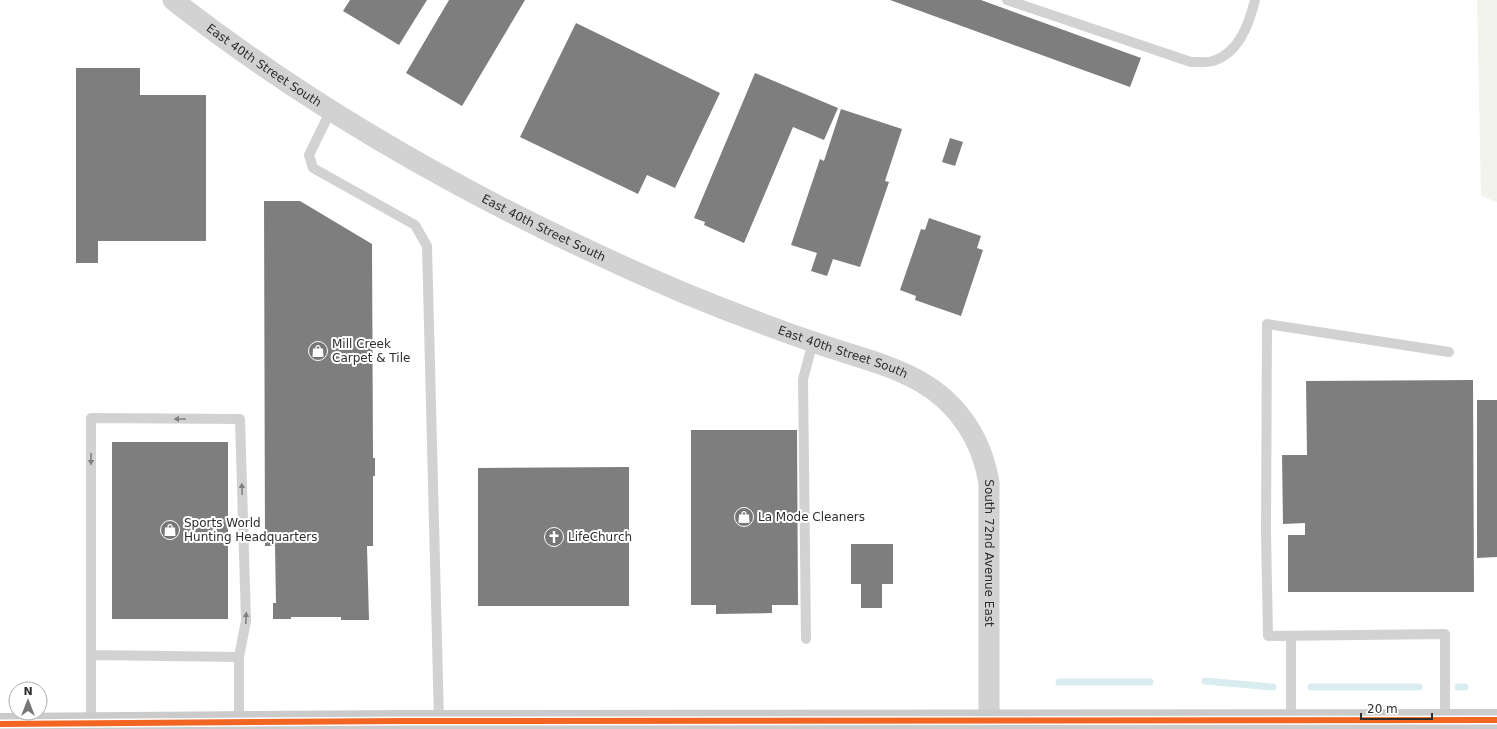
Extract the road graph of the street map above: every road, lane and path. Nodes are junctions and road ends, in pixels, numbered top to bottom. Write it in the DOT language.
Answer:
graph roads {
  1 [pos="173,0"];
  2 [pos="1007,0"];
  3 [pos="1255,0"];
  4 [pos="331,110"];
  5 [pos="813,342"];
  6 [pos="1448,352"];
  7 [pos="944,398"];
  8 [pos="1291,636"];
  9 [pos="806,640"];
  10 [pos="92,655"];
  11 [pos="239,657"];
  12 [pos="1291,720"];
  13 [pos="1445,720"];
  14 [pos="1497,720"];
  15 [pos="439,721"];
  16 [pos="990,721"];
  17 [pos="239,723"];
  18 [pos="0,724"];
  19 [pos="103,725"];
  20 [pos="335,725"];
  21 [pos="404,725"];
  22 [pos="569,725"];
  23 [pos="732,725"];
  24 [pos="835,725"];
  25 [pos="890,725"];
  26 [pos="1123,725"];
  27 [pos="214,726"];
  1 -- 4 [label="street, East 40th Street South"];
  2 -- 3 [label="lane"];
  4 -- 5 [label="street, East 40th Street South"];
  4 -- 15 [label="lane"];
  5 -- 7 [label="street, East 40th Street South"];
  5 -- 9 [label="lane"];
  6 -- 8 [label="lane"];
  7 -- 16 [label="street, South 72nd Avenue East"];
  8 -- 12 [label="lane"];
  8 -- 13 [label="lane"];
  10 -- 11 [label="lane"];
  11 -- 10 [label="lane, one-way"];
  10 -- 19 [label="lane"];
  11 -- 17 [label="lane"];
  12 -- 13 [label="main road"];
  12 -- 26 [label="main road"];
  13 -- 14 [label="main road"];
  15 -- 21 [label="main road"];
  15 -- 22 [label="main road"];
  16 -- 25 [label="main road"];
  16 -- 26 [label="main road"];
  17 -- 20 [label="main road"];
  17 -- 27 [label="main road"];
  18 -- 19 [label="main road"];
  19 -- 27 [label="main road"];
  20 -- 21 [label="main road"];
  22 -- 23 [label="main road"];
  23 -- 24 [label="main road"];
  24 -- 25 [label="main road"];
}
